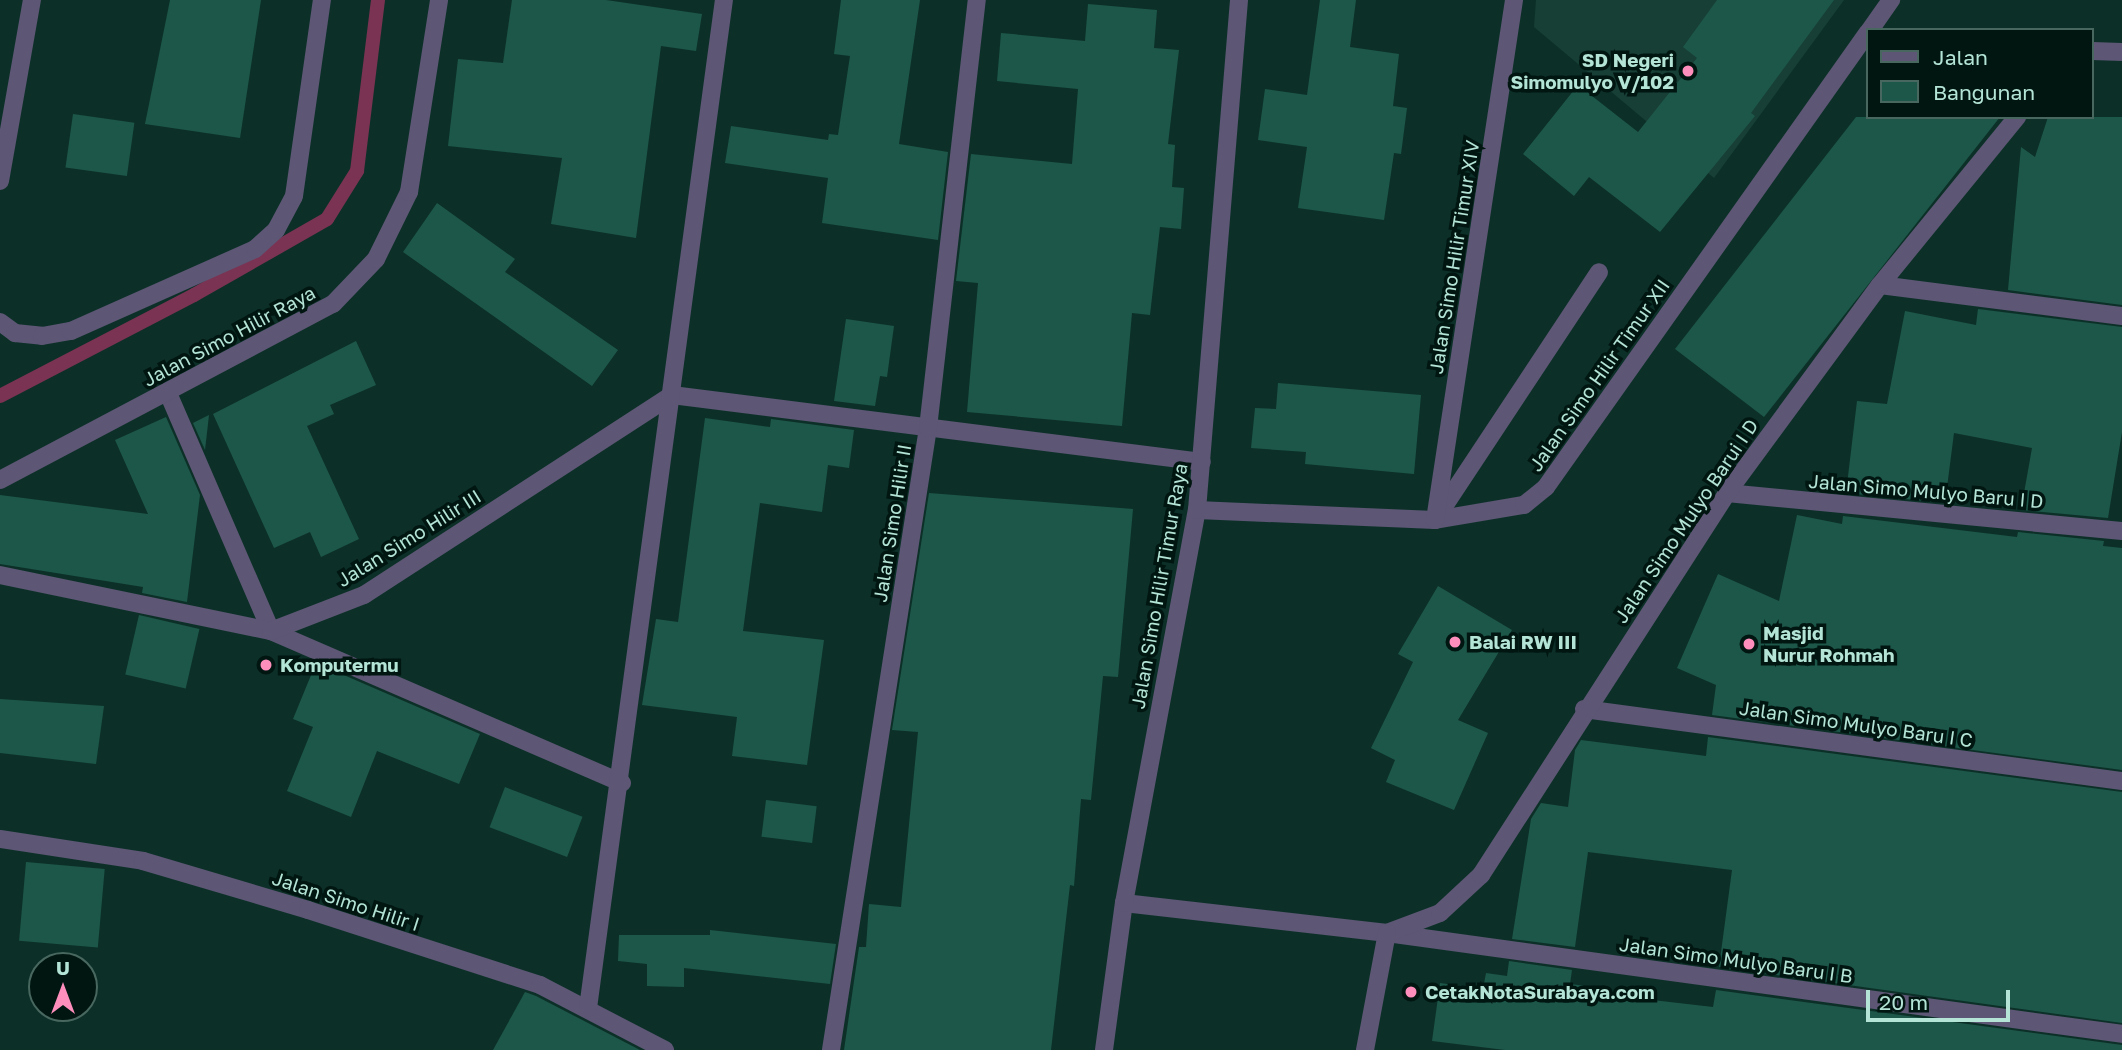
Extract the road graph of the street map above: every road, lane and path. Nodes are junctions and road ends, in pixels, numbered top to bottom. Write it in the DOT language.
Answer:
graph roads {
  1 [pos="32,0"];
  2 [pos="322,0"];
  3 [pos="439,0"];
  4 [pos="724,0"];
  5 [pos="977,0"];
  6 [pos="1239,0"];
  7 [pos="1514,0"];
  8 [pos="1891,0"];
  9 [pos="1871,28"];
  10 [pos="1867,34"];
  11 [pos="2097,50"];
  12 [pos="2122,52"];
  13 [pos="2015,119"];
  14 [pos="0,181"];
  15 [pos="1599,272"];
  16 [pos="1880,285"];
  17 [pos="2122,316"];
  18 [pos="0,322"];
  19 [pos="168,393"];
  20 [pos="671,395"];
  21 [pos="928,428"];
  22 [pos="1202,462"];
  23 [pos="0,480"];
  24 [pos="1727,494"];
  25 [pos="1197,510"];
  26 [pos="1435,520"];
  27 [pos="2122,531"];
  28 [pos="0,575"];
  29 [pos="271,631"];
  30 [pos="1584,709"];
  31 [pos="2122,781"];
  32 [pos="622,783"];
  33 [pos="0,839"];
  34 [pos="1124,903"];
  35 [pos="1387,933"];
  36 [pos="588,1009"];
  37 [pos="2122,1034"];
  38 [pos="665,1050"];
  39 [pos="831,1050"];
  40 [pos="1104,1050"];
  41 [pos="1364,1050"];
  1 -- 14 [label="street"];
  2 -- 18 [label="street"];
  3 -- 19 [label="street, Jalan Simo Hilir Raya"];
  4 -- 20 [label="street"];
  5 -- 21 [label="street, Jalan Simo Hilir II"];
  6 -- 22 [label="street, Jalan Simo Hilir Timur Raya"];
  7 -- 26 [label="street, Jalan Simo Hilir Timur XIV"];
  8 -- 9 [label="street, Jalan Simo Hilir Timur XII"];
  10 -- 26 [label="street, Jalan Simo Hilir Timur XII"];
  11 -- 12 [label="street"];
  13 -- 16 [label="street, Jalan Simo Mulyo Barui I D"];
  15 -- 26 [label="street"];
  16 -- 17 [label="street"];
  16 -- 24 [label="street, Jalan Simo Mulyo Barui I D"];
  19 -- 23 [label="street, Jalan Simo Hilir Raya"];
  19 -- 29 [label="street"];
  20 -- 21 [label="street"];
  20 -- 29 [label="street, Jalan Simo Hilir III"];
  20 -- 32 [label="street"];
  21 -- 22 [label="street"];
  21 -- 39 [label="street, Jalan Simo Hilir II"];
  22 -- 25 [label="street, Jalan Simo Hilir Timur Raya"];
  24 -- 27 [label="street, Jalan Simo Mulyo Baru I D"];
  24 -- 30 [label="street, Jalan Simo Mulyo Barui I D"];
  25 -- 26 [label="street, Jalan Simo Hilir Timur XII"];
  25 -- 34 [label="street, Jalan Simo Hilir Timur Raya"];
  28 -- 29 [label="street"];
  29 -- 32 [label="street"];
  30 -- 31 [label="street, Jalan Simo Mulyo Baru I C"];
  30 -- 35 [label="street, Jalan Simo Mulyo Barui I D"];
  32 -- 36 [label="street"];
  33 -- 36 [label="street, Jalan Simo Hilir I"];
  34 -- 35 [label="street, Jalan Simo Mulyo Baru I B"];
  34 -- 40 [label="street, Jalan Simo Hilir Timur Raya"];
  35 -- 37 [label="street, Jalan Simo Mulyo Baru I B"];
  35 -- 41 [label="street"];
  36 -- 38 [label="street, Jalan Simo Hilir I"];
}
